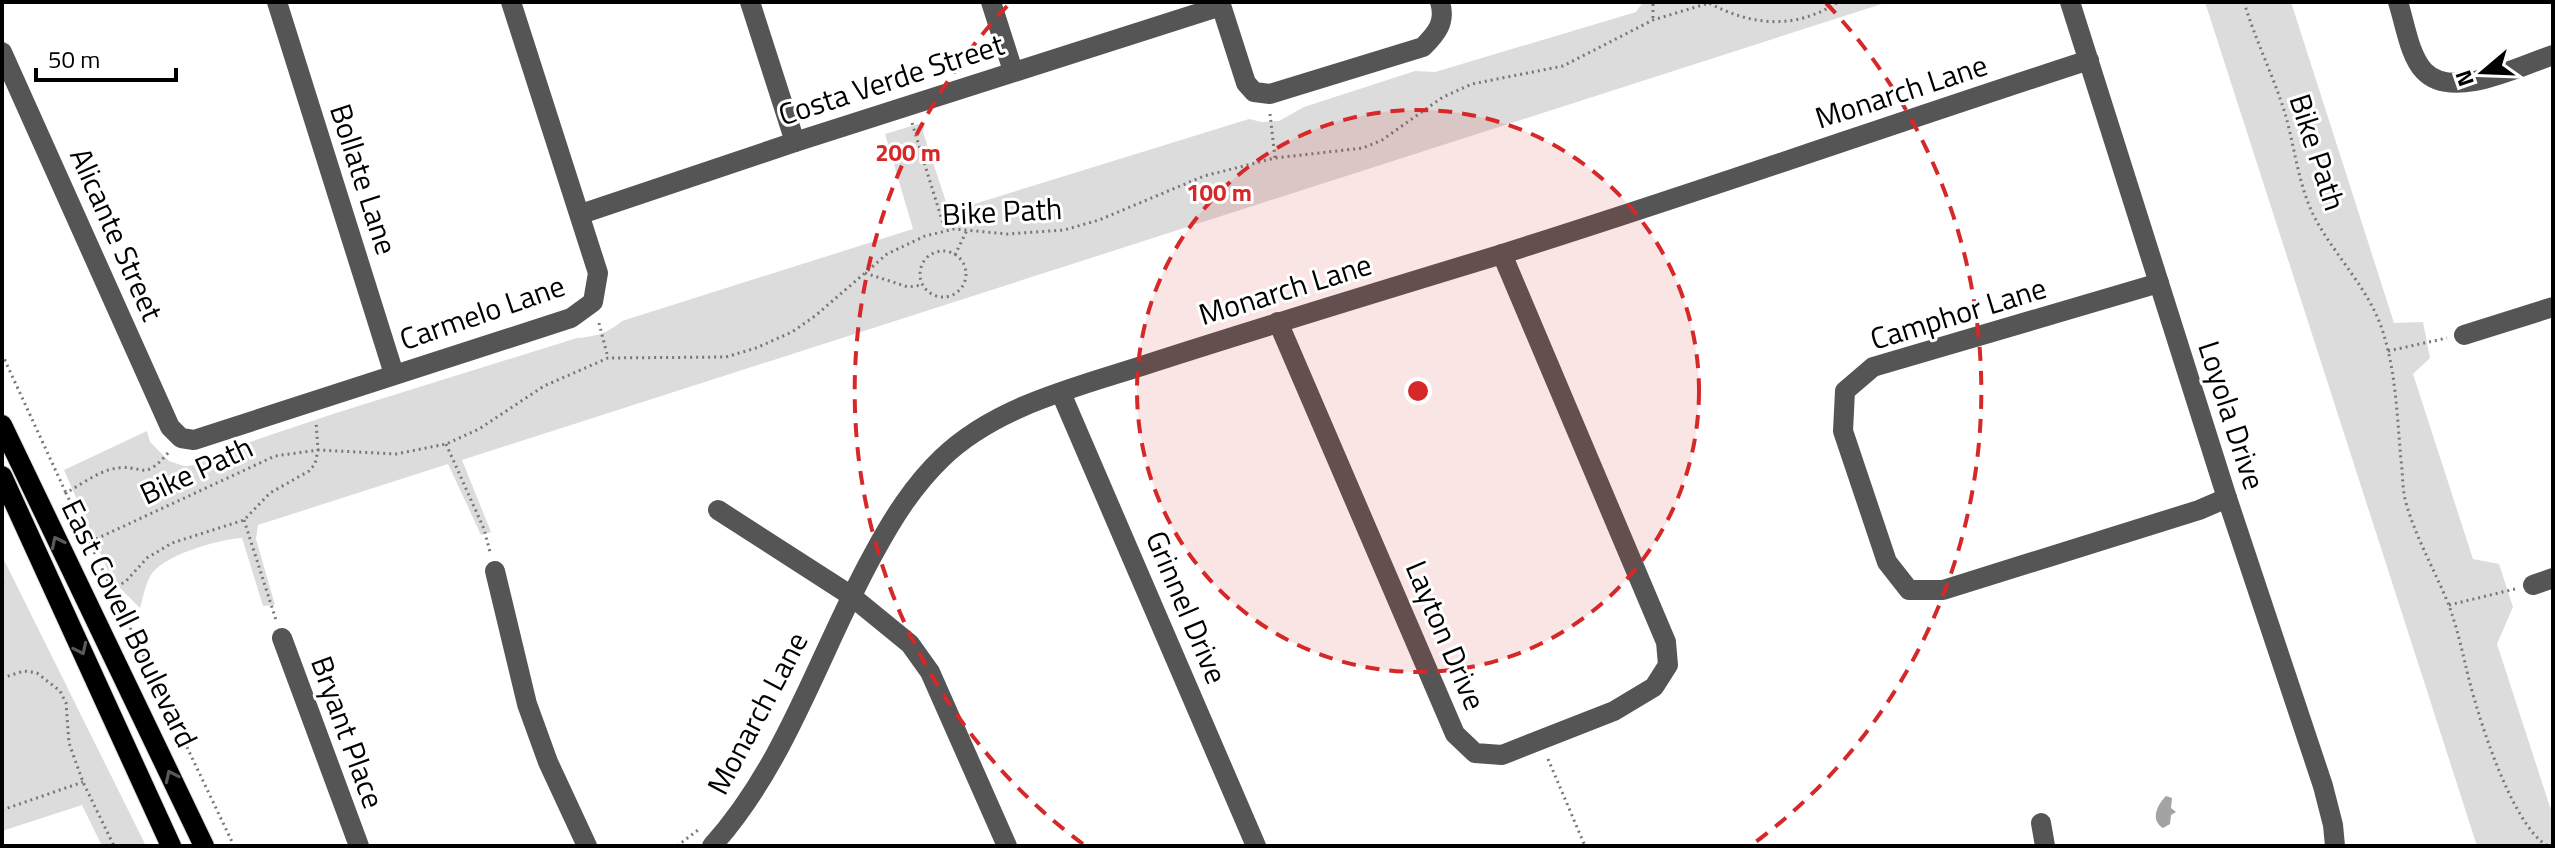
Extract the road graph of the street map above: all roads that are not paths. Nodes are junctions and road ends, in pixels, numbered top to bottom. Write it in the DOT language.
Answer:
graph roads {
  1 [pos="277,2"];
  2 [pos="511,2"];
  3 [pos="750,2"];
  4 [pos="991,2"];
  5 [pos="1440,2"];
  6 [pos="2070,2"];
  7 [pos="2398,2"];
  8 [pos="1220,4"];
  9 [pos="2,52"];
  10 [pos="2553,55"];
  11 [pos="2089,60"];
  12 [pos="1013,71"];
  13 [pos="795,142"];
  14 [pos="581,214"];
  15 [pos="1502,254"];
  16 [pos="2159,283"];
  17 [pos="2553,307"];
  18 [pos="1278,322"];
  19 [pos="2464,335"];
  20 [pos="394,374"];
  21 [pos="1061,393"];
  22 [pos="2,425"];
  23 [pos="181,438"];
  24 [pos="2,476"];
  25 [pos="2227,498"];
  26 [pos="718,510"];
  27 [pos="495,571"];
  28 [pos="2553,578"];
  29 [pos="2533,585"];
  30 [pos="850,595"];
  31 [pos="282,638"];
  32 [pos="2041,823"];
  33 [pos="171,846"];
  34 [pos="204,846"];
  35 [pos="359,846"];
  36 [pos="587,846"];
  37 [pos="712,846"];
  38 [pos="1007,846"];
  39 [pos="1256,846"];
  40 [pos="2045,846"];
  41 [pos="2335,846"];
  1 -- 20 [label="street, Bollate Lane"];
  2 -- 14 [label="street, Carmelo Lane"];
  3 -- 13 [label="street"];
  4 -- 12 [label="street"];
  5 -- 8 [label="street"];
  6 -- 11 [label="street, Loyola Drive"];
  7 -- 10 [label="street"];
  8 -- 12 [label="street, Costa Verde Street"];
  9 -- 23 [label="street, Alicante Street"];
  11 -- 15 [label="street, Monarch Lane"];
  11 -- 16 [label="street, Loyola Drive"];
  12 -- 13 [label="street, Costa Verde Street"];
  13 -- 14 [label="street, Costa Verde Street"];
  14 -- 20 [label="street, Carmelo Lane"];
  15 -- 18 [label="street, Monarch Lane"];
  15 -- 18 [label="street, Layton Drive"];
  16 -- 25 [label="street, Loyola Drive"];
  16 -- 25 [label="street, Camphor Lane"];
  17 -- 19 [label="street"];
  18 -- 21 [label="street, Monarch Lane"];
  20 -- 23 [label="street, Carmelo Lane"];
  21 -- 30 [label="street, Monarch Lane"];
  21 -- 39 [label="street, Grinnel Drive"];
  34 -- 22 [label="main road, East Covell Boulevard, one-way"];
  24 -- 33 [label="main road, East Covell Boulevard, one-way"];
  25 -- 41 [label="street, Loyola Drive"];
  26 -- 30 [label="street"];
  27 -- 36 [label="street"];
  28 -- 29 [label="street"];
  30 -- 37 [label="street, Monarch Lane"];
  30 -- 38 [label="street"];
  31 -- 35 [label="street, Bryant Place"];
  32 -- 40 [label="street"];
}
